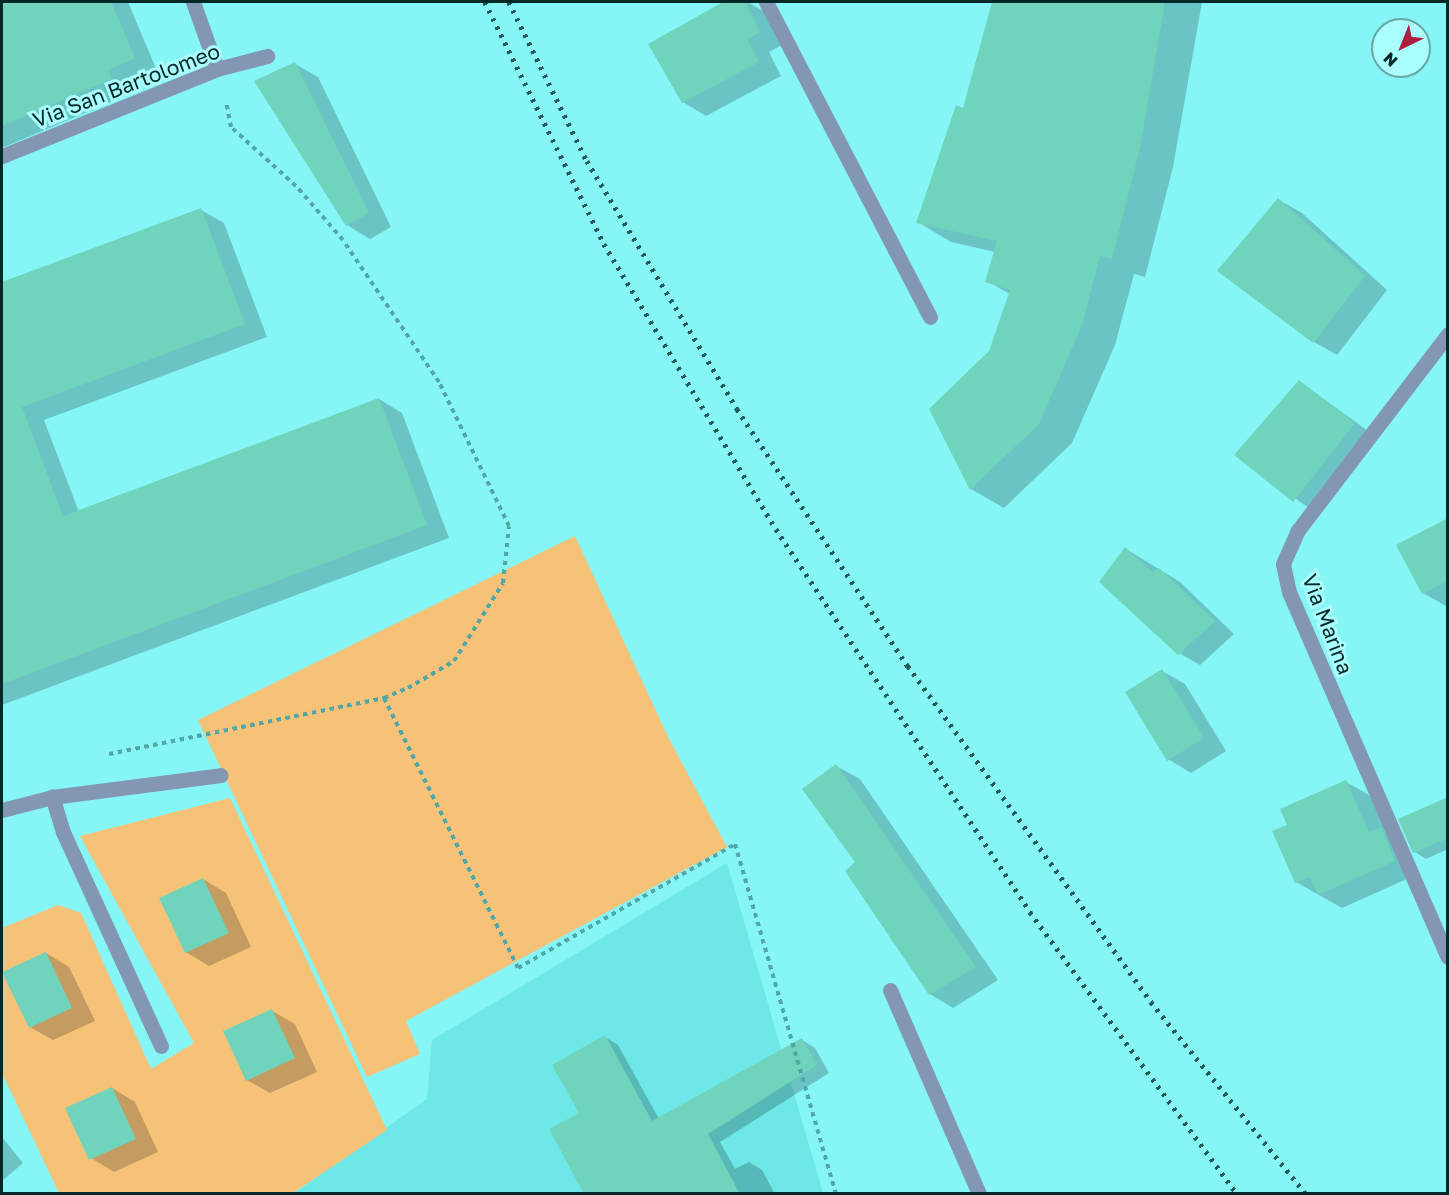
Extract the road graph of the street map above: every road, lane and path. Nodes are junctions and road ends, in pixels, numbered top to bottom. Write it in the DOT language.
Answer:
graph roads {
  1 [pos="194,2"];
  2 [pos="766,2"];
  3 [pos="267,56"];
  4 [pos="217,69"];
  5 [pos="227,91"];
  6 [pos="2,156"];
  7 [pos="930,317"];
  8 [pos="1448,334"];
  9 [pos="384,698"];
  10 [pos="100,756"];
  11 [pos="221,775"];
  12 [pos="52,797"];
  13 [pos="2,810"];
  14 [pos="1448,957"];
  15 [pos="890,990"];
  16 [pos="161,1046"];
  17 [pos="836,1194"];
  18 [pos="979,1194"];
  1 -- 4 [label="street"];
  2 -- 7 [label="street"];
  3 -- 4 [label="street, Via San Bartolomeo"];
  4 -- 6 [label="street, Via San Bartolomeo"];
  5 -- 9 [label="path"];
  8 -- 14 [label="street, Via Marina"];
  9 -- 10 [label="path"];
  9 -- 17 [label="path"];
  11 -- 12 [label="street"];
  12 -- 13 [label="street"];
  12 -- 16 [label="street"];
  15 -- 18 [label="street"];
}
